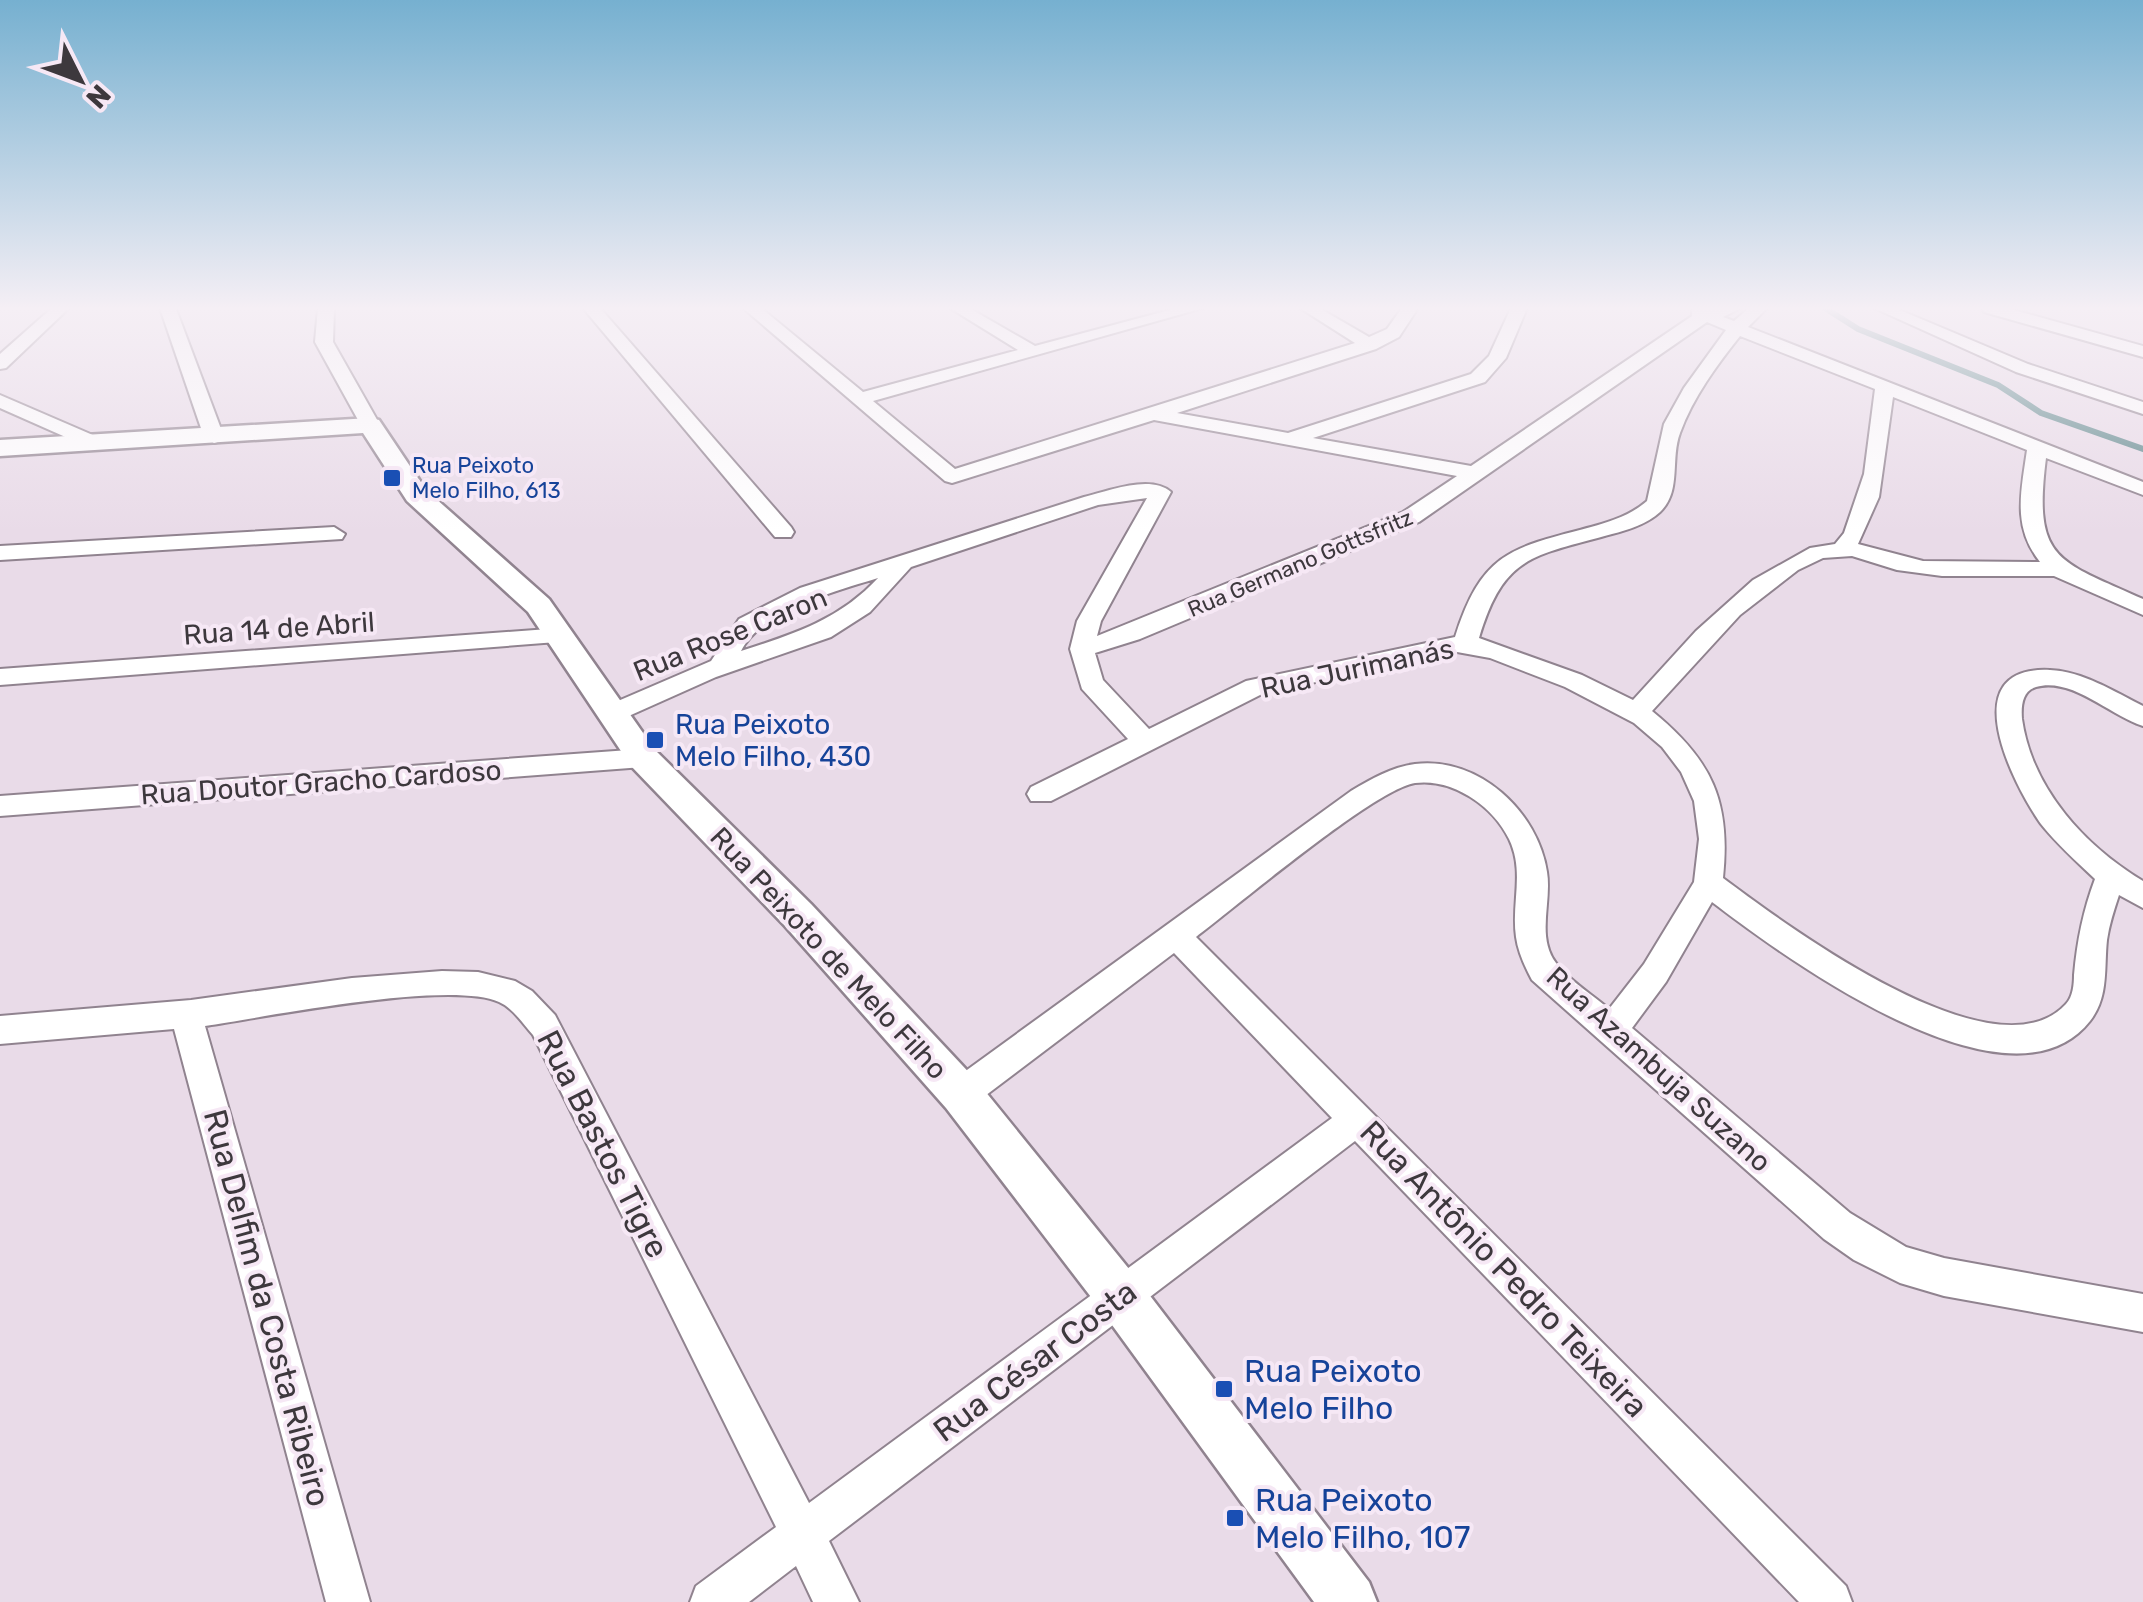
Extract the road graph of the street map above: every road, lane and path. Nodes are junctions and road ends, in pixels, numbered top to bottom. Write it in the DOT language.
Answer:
graph roads {
  1 [pos="194,383"];
  2 [pos="346,383"];
  3 [pos="658,383"];
  4 [pos="840,383"];
  5 [pos="919,383"];
  6 [pos="1250,383"];
  7 [pos="1463,383"];
  8 [pos="1599,383"];
  9 [pos="1700,383"];
  10 [pos="1874,383"];
  11 [pos="2067,383"];
  12 [pos="1884,388"];
  13 [pos="859,399"];
  14 [pos="0,402"];
  15 [pos="2143,408"];
  16 [pos="1148,414"];
  17 [pos="38,420"];
  18 [pos="370,426"];
  19 [pos="214,437"];
  20 [pos="1288,439"];
  21 [pos="95,443"];
  22 [pos="2037,447"];
  23 [pos="9,448"];
  24 [pos="1477,473"];
  25 [pos="2143,489"];
  26 [pos="783,532"];
  27 [pos="334,534"];
  28 [pos="1844,548"];
  29 [pos="0,554"];
  30 [pos="905,560"];
  31 [pos="2058,570"];
  32 [pos="2143,608"];
  33 [pos="562,636"];
  34 [pos="1465,644"];
  35 [pos="1082,649"];
  36 [pos="722,666"];
  37 [pos="0,678"];
  38 [pos="1638,710"];
  39 [pos="613,713"];
  40 [pos="2143,717"];
  41 [pos="1145,741"];
  42 [pos="643,758"];
  43 [pos="1041,794"];
  44 [pos="0,806"];
  45 [pos="2111,876"];
  46 [pos="1708,884"];
  47 [pos="2143,896"];
  48 [pos="1177,937"];
  49 [pos="186,1014"];
  50 [pos="0,1030"];
  51 [pos="1610,1032"];
  52 [pos="961,1094"];
  53 [pos="1357,1118"];
  54 [pos="1121,1298"];
  55 [pos="2143,1313"];
  56 [pos="802,1534"];
  57 [pos="348,1602"];
  58 [pos="712,1602"];
  59 [pos="836,1602"];
  60 [pos="1348,1602"];
  61 [pos="1830,1602"];
  1 -- 19 [label="street"];
  2 -- 18 [label="street, Rua Peixoto de Melo Filho"];
  3 -- 26 [label="street"];
  4 -- 13 [label="street"];
  5 -- 13 [label="street"];
  6 -- 16 [label="street"];
  7 -- 20 [label="street"];
  8 -- 24 [label="street, Rua Germano Gottsfritz"];
  9 -- 34 [label="street"];
  10 -- 12 [label="street"];
  11 -- 15 [label="street"];
  12 -- 22 [label="street"];
  12 -- 28 [label="street"];
  13 -- 16 [label="street"];
  14 -- 17 [label="street"];
  16 -- 20 [label="street"];
  17 -- 21 [label="street"];
  17 -- 23 [label="street"];
  18 -- 19 [label="street"];
  18 -- 33 [label="street, Rua Peixoto de Melo Filho"];
  19 -- 21 [label="street"];
  20 -- 24 [label="street"];
  21 -- 23 [label="street"];
  22 -- 25 [label="street"];
  22 -- 31 [label="street"];
  24 -- 35 [label="street, Rua Germano Gottsfritz"];
  27 -- 29 [label="street"];
  28 -- 31 [label="street"];
  28 -- 38 [label="street"];
  30 -- 35 [label="street"];
  30 -- 36 [label="street, Rua Rose Caron"];
  30 -- 36 [label="street"];
  31 -- 32 [label="street"];
  33 -- 37 [label="street, Rua 14 de Abril"];
  33 -- 39 [label="street, Rua Peixoto de Melo Filho"];
  34 -- 38 [label="street, Rua Jurimanás"];
  34 -- 41 [label="street, Rua Jurimanás"];
  35 -- 41 [label="street"];
  36 -- 39 [label="street, Rua Rose Caron"];
  38 -- 46 [label="street, Rua Jurimanás"];
  39 -- 42 [label="street, Rua Peixoto de Melo Filho"];
  40 -- 45 [label="street"];
  41 -- 43 [label="street, Rua Jurimanás"];
  42 -- 44 [label="street, Rua Doutor Gracho Cardoso"];
  42 -- 52 [label="street, Rua Peixoto de Melo Filho"];
  45 -- 46 [label="street"];
  45 -- 47 [label="street"];
  46 -- 51 [label="street"];
  48 -- 51 [label="street, Rua Azambuja Suzano"];
  48 -- 52 [label="street, Rua Azambuja Suzano"];
  48 -- 53 [label="street, Rua Antônio Pedro Teixeira"];
  49 -- 50 [label="street, Rua Bastos Tigre"];
  49 -- 56 [label="street, Rua Bastos Tigre"];
  49 -- 57 [label="street, Rua Delfim da Costa Ribeiro"];
  51 -- 55 [label="street, Rua Azambuja Suzano"];
  52 -- 54 [label="street, Rua Peixoto de Melo Filho"];
  53 -- 54 [label="street, Rua César Costa"];
  53 -- 61 [label="street, Rua Antônio Pedro Teixeira"];
  54 -- 56 [label="street, Rua César Costa"];
  54 -- 60 [label="street, Rua Peixoto de Melo Filho"];
  56 -- 58 [label="street, Rua César Costa"];
  56 -- 59 [label="street, Rua Bastos Tigre"];
}
